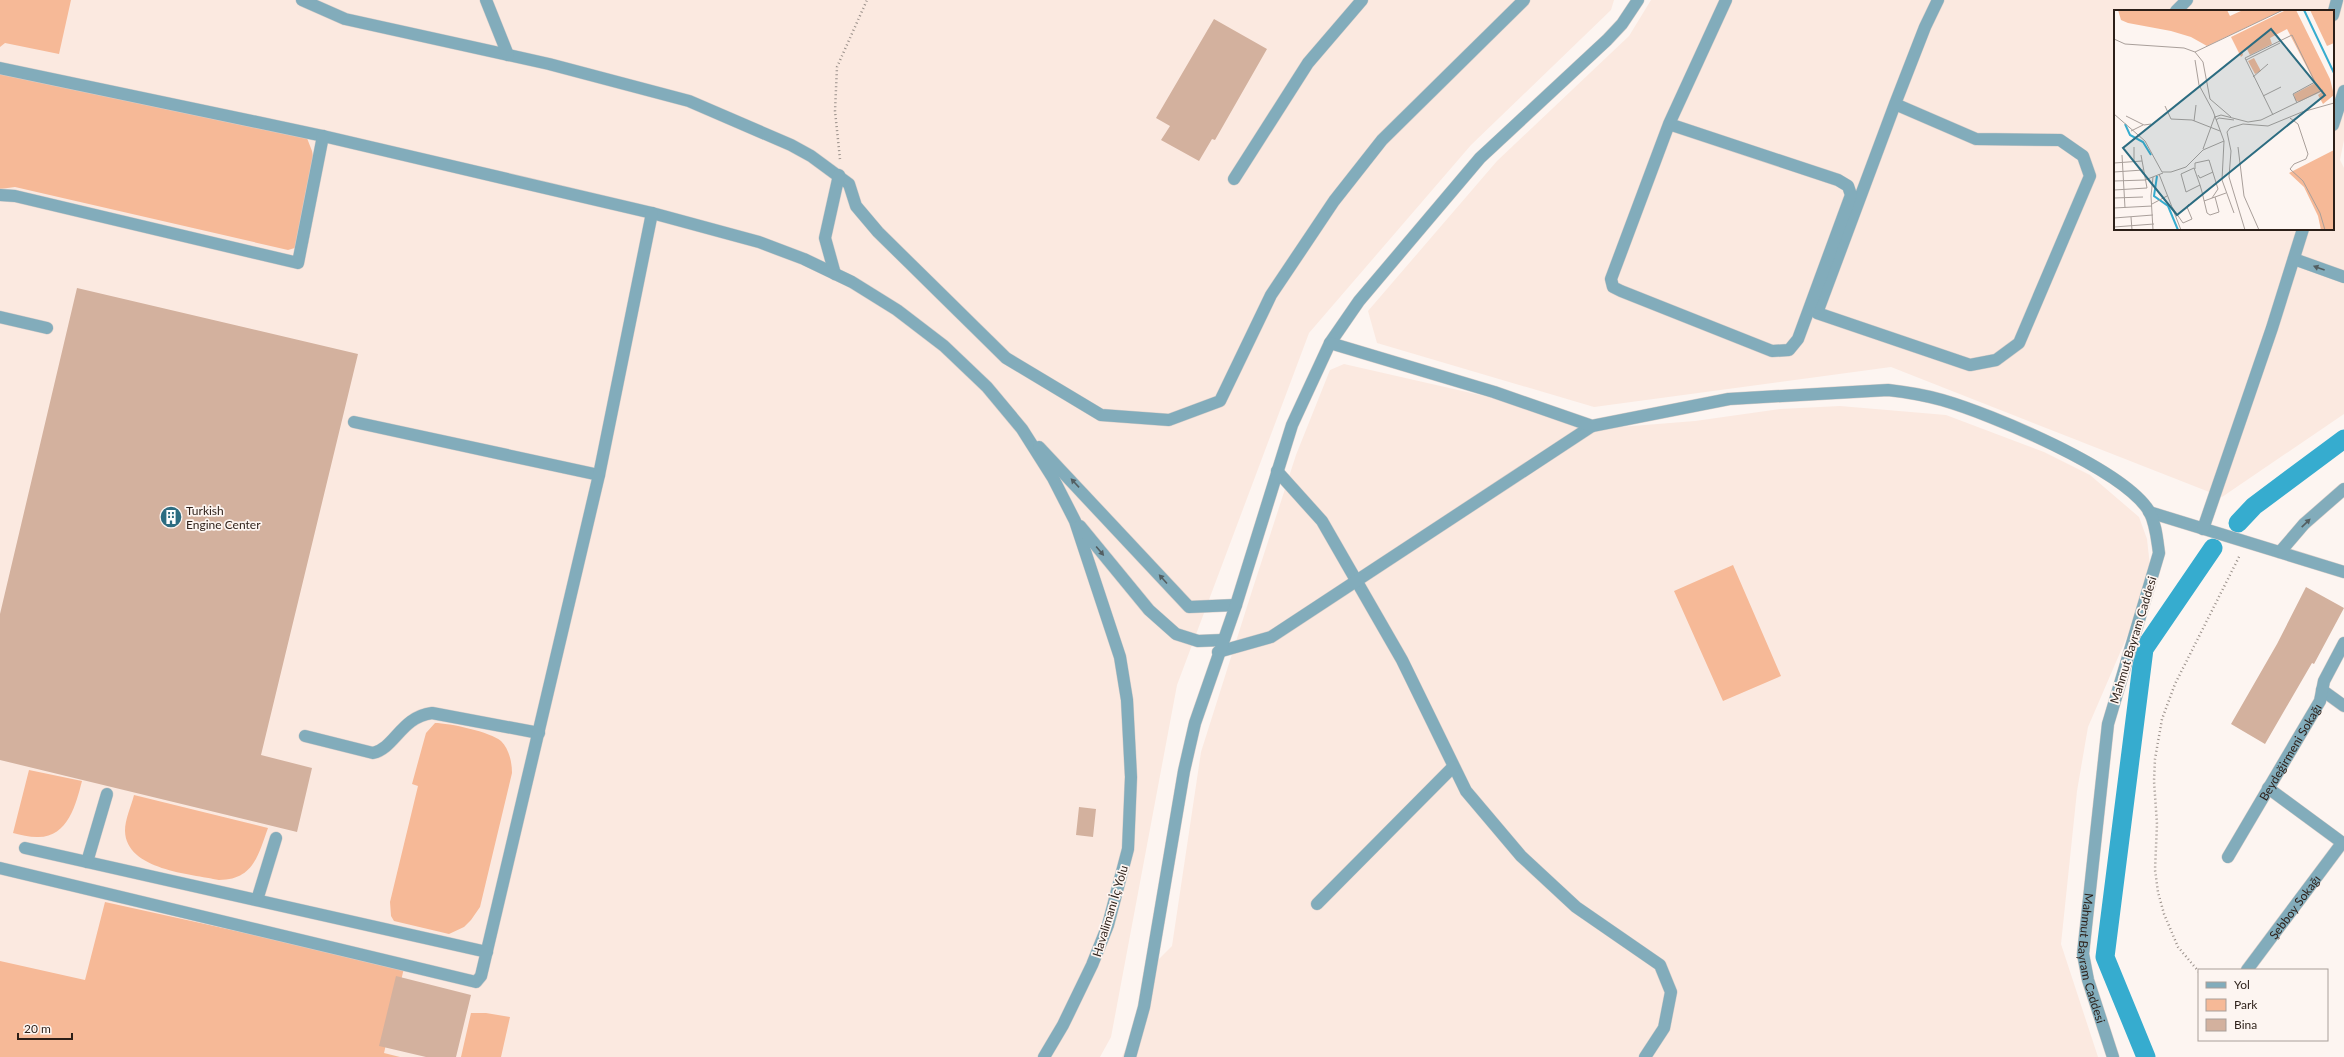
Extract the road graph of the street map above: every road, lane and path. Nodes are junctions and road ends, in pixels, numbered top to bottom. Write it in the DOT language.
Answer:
graph roads {
  1 [pos="302,0"];
  2 [pos="486,0"];
  3 [pos="867,0"];
  4 [pos="1362,0"];
  5 [pos="1524,0"];
  6 [pos="1638,0"];
  7 [pos="1726,0"];
  8 [pos="1938,0"];
  9 [pos="2187,0"];
  10 [pos="2337,0"];
  11 [pos="2177,10"];
  12 [pos="2334,11"];
  13 [pos="508,55"];
  14 [pos="0,68"];
  15 [pos="2344,91"];
  16 [pos="1895,104"];
  17 [pos="2334,120"];
  18 [pos="1669,124"];
  19 [pos="323,136"];
  20 [pos="839,175"];
  21 [pos="1234,179"];
  22 [pos="0,195"];
  23 [pos="652,213"];
  24 [pos="2303,230"];
  25 [pos="2294,259"];
  26 [pos="835,274"];
  27 [pos="2344,277"];
  28 [pos="0,317"];
  29 [pos="47,328"];
  30 [pos="1330,342"];
  31 [pos="354,422"];
  32 [pos="1592,426"];
  33 [pos="1022,429"];
  34 [pos="1278,471"];
  35 [pos="599,475"];
  36 [pos="2344,489"];
  37 [pos="2149,512"];
  38 [pos="1075,521"];
  39 [pos="2203,528"];
  40 [pos="2247,542"];
  41 [pos="2280,552"];
  42 [pos="2344,572"];
  43 [pos="1355,580"];
  44 [pos="1236,606"];
  45 [pos="1223,640"];
  46 [pos="2344,643"];
  47 [pos="1218,652"];
  48 [pos="2322,690"];
  49 [pos="2344,706"];
  50 [pos="539,733"];
  51 [pos="305,736"];
  52 [pos="1453,767"];
  53 [pos="2268,788"];
  54 [pos="106,794"];
  55 [pos="276,838"];
  56 [pos="2343,844"];
  57 [pos="25,848"];
  58 [pos="2228,857"];
  59 [pos="87,862"];
  60 [pos="0,868"];
  61 [pos="257,900"];
  62 [pos="1317,904"];
  63 [pos="487,952"];
  64 [pos="2248,969"];
  65 [pos="2198,971"];
  66 [pos="1044,1057"];
  67 [pos="1130,1057"];
  68 [pos="1645,1057"];
  69 [pos="2113,1057"];
  1 -- 13 [label="street"];
  2 -- 13 [label="street"];
  3 -- 20 [label="path"];
  4 -- 21 [label="street"];
  5 -- 20 [label="street"];
  6 -- 30 [label="street"];
  7 -- 18 [label="street"];
  8 -- 16 [label="street"];
  9 -- 11 [label="street"];
  10 -- 12 [label="street"];
  13 -- 20 [label="street"];
  14 -- 19 [label="street"];
  15 -- 17 [label="street"];
  16 -- 16 [label="street"];
  18 -- 18 [label="street"];
  19 -- 22 [label="street"];
  19 -- 23 [label="street"];
  20 -- 26 [label="street"];
  23 -- 26 [label="street"];
  23 -- 35 [label="street"];
  24 -- 25 [label="street"];
  27 -- 25 [label="street, one-way"];
  25 -- 39 [label="street"];
  26 -- 33 [label="street"];
  28 -- 29 [label="street"];
  30 -- 32 [label="street"];
  30 -- 34 [label="street"];
  31 -- 35 [label="street"];
  32 -- 37 [label="street, Mahmut Bayram Caddesi"];
  32 -- 43 [label="street"];
  33 -- 38 [label="street"];
  44 -- 33 [label="street, one-way"];
  34 -- 43 [label="street"];
  34 -- 44 [label="street"];
  35 -- 50 [label="street"];
  41 -- 36 [label="street, one-way"];
  37 -- 39 [label="street"];
  37 -- 69 [label="street, Mahmut Bayram Caddesi"];
  38 -- 45 [label="street, one-way"];
  38 -- 66 [label="street, Havalimanı İç Yolu"];
  39 -- 40 [label="street"];
  40 -- 41 [label="street"];
  40 -- 65 [label="path"];
  41 -- 42 [label="street"];
  43 -- 47 [label="street"];
  43 -- 52 [label="street"];
  44 -- 45 [label="street"];
  45 -- 47 [label="street"];
  46 -- 48 [label="street, Beydeğirmeni Sokağı"];
  47 -- 67 [label="street"];
  48 -- 49 [label="street"];
  48 -- 53 [label="street, Beydeğirmeni Sokağı"];
  50 -- 51 [label="street"];
  50 -- 63 [label="street"];
  52 -- 62 [label="street"];
  52 -- 68 [label="street"];
  53 -- 56 [label="street"];
  53 -- 58 [label="street, Beydeğirmeni Sokağı"];
  54 -- 59 [label="street"];
  55 -- 61 [label="street"];
  56 -- 64 [label="street, Şebboy Sokağı"];
  57 -- 59 [label="street"];
  59 -- 61 [label="street"];
  60 -- 63 [label="street"];
  61 -- 63 [label="street"];
}
